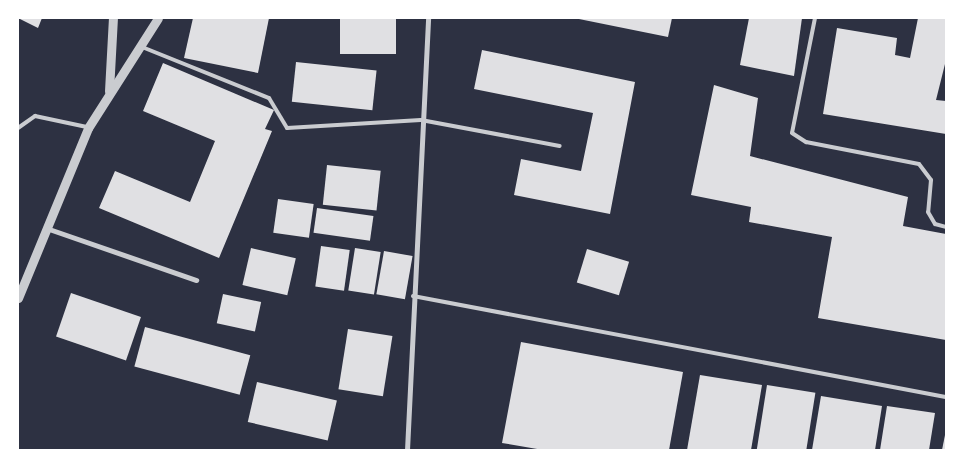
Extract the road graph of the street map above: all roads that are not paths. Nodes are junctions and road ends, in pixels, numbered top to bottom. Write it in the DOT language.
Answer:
graph roads {
  1 [pos="113,18"];
  2 [pos="158,18"];
  3 [pos="428,18"];
  4 [pos="815,18"];
  5 [pos="142,47"];
  6 [pos="109,91"];
  7 [pos="421,120"];
  8 [pos="18,128"];
  9 [pos="88,128"];
  10 [pos="560,146"];
  11 [pos="946,227"];
  12 [pos="46,228"];
  13 [pos="196,280"];
  14 [pos="412,296"];
  15 [pos="18,298"];
  16 [pos="946,397"];
  17 [pos="407,450"];
  1 -- 6 [label="street"];
  2 -- 5 [label="street"];
  3 -- 7 [label="street"];
  4 -- 11 [label="lane"];
  5 -- 6 [label="street"];
  5 -- 7 [label="lane"];
  6 -- 9 [label="street"];
  7 -- 10 [label="lane"];
  7 -- 14 [label="street"];
  8 -- 9 [label="lane"];
  9 -- 12 [label="street"];
  12 -- 13 [label="street"];
  12 -- 15 [label="street"];
  14 -- 16 [label="lane"];
  14 -- 17 [label="street"];
}
